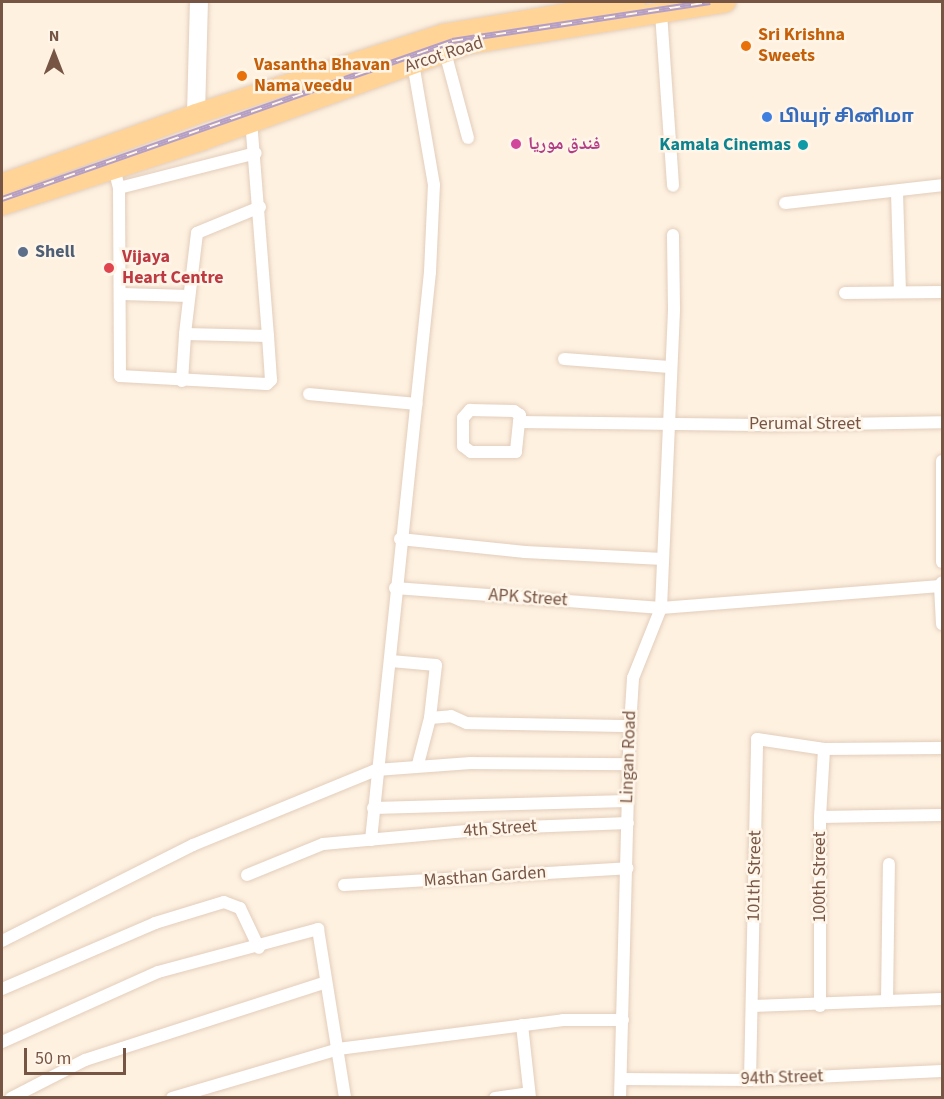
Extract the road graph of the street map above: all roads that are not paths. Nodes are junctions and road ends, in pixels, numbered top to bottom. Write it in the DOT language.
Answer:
graph roads {
  1 [pos="199,2"];
  2 [pos="635,2"];
  3 [pos="726,2"];
  4 [pos="661,13"];
  5 [pos="445,52"];
  6 [pos="413,64"];
  7 [pos="196,114"];
  8 [pos="251,122"];
  9 [pos="468,138"];
  10 [pos="256,153"];
  11 [pos="114,168"];
  12 [pos="2,184"];
  13 [pos="942,185"];
  14 [pos="673,186"];
  15 [pos="119,188"];
  16 [pos="897,192"];
  17 [pos="785,203"];
  18 [pos="2,205"];
  19 [pos="260,207"];
  20 [pos="674,235"];
  21 [pos="900,291"];
  22 [pos="942,292"];
  23 [pos="845,293"];
  24 [pos="122,294"];
  25 [pos="189,296"];
  26 [pos="185,334"];
  27 [pos="268,336"];
  28 [pos="564,359"];
  29 [pos="670,367"];
  30 [pos="182,381"];
  31 [pos="309,394"];
  32 [pos="417,404"];
  33 [pos="519,422"];
  34 [pos="942,422"];
  35 [pos="668,423"];
  36 [pos="942,461"];
  37 [pos="400,539"];
  38 [pos="663,559"];
  39 [pos="942,562"];
  40 [pos="941,584"];
  41 [pos="395,588"];
  42 [pos="661,608"];
  43 [pos="942,624"];
  44 [pos="391,661"];
  45 [pos="430,718"];
  46 [pos="630,726"];
  47 [pos="942,748"];
  48 [pos="824,749"];
  49 [pos="418,764"];
  50 [pos="628,764"];
  51 [pos="376,770"];
  52 [pos="627,801"];
  53 [pos="373,808"];
  54 [pos="942,815"];
  55 [pos="820,817"];
  56 [pos="628,823"];
  57 [pos="371,840"];
  58 [pos="889,864"];
  59 [pos="627,868"];
  60 [pos="247,875"];
  61 [pos="344,885"];
  62 [pos="2,941"];
  63 [pos="259,948"];
  64 [pos="326,982"];
  65 [pos="2,989"];
  66 [pos="942,999"];
  67 [pos="887,1001"];
  68 [pos="752,1006"];
  69 [pos="820,1006"];
  70 [pos="623,1020"];
  71 [pos="522,1025"];
  72 [pos="2,1042"];
  73 [pos="338,1049"];
  74 [pos="942,1071"];
  75 [pos="621,1079"];
  76 [pos="750,1080"];
  77 [pos="530,1095"];
  78 [pos="11,1098"];
  79 [pos="172,1098"];
  80 [pos="345,1098"];
  81 [pos="495,1098"];
  82 [pos="620,1098"];
  1 -- 7 [label="street"];
  2 -- 7 [label="main road, Arcot Road"];
  3 -- 4 [label="main road, Arcot Road"];
  4 -- 5 [label="main road, Arcot Road"];
  4 -- 14 [label="street"];
  5 -- 6 [label="main road, Arcot Road"];
  5 -- 9 [label="street"];
  6 -- 8 [label="main road, Arcot Road"];
  6 -- 32 [label="street"];
  7 -- 12 [label="main road, Arcot Road"];
  8 -- 10 [label="street"];
  8 -- 11 [label="main road, Arcot Road"];
  10 -- 15 [label="street"];
  10 -- 19 [label="street"];
  11 -- 15 [label="street"];
  11 -- 18 [label="main road, Arcot Road"];
  13 -- 16 [label="street"];
  15 -- 24 [label="street"];
  16 -- 17 [label="street"];
  16 -- 21 [label="street"];
  19 -- 25 [label="street"];
  19 -- 27 [label="street"];
  20 -- 29 [label="street, Lingan Road"];
  21 -- 22 [label="street"];
  21 -- 23 [label="street"];
  24 -- 25 [label="street"];
  24 -- 30 [label="street"];
  25 -- 26 [label="street"];
  26 -- 27 [label="street"];
  26 -- 30 [label="street"];
  27 -- 30 [label="street"];
  28 -- 29 [label="street"];
  29 -- 35 [label="street, Lingan Road"];
  31 -- 32 [label="street"];
  32 -- 37 [label="street"];
  33 -- 33 [label="street"];
  33 -- 35 [label="street, Perumal Street"];
  34 -- 35 [label="street, Perumal Street"];
  35 -- 38 [label="street, Lingan Road"];
  36 -- 39 [label="street"];
  37 -- 38 [label="street"];
  37 -- 41 [label="street"];
  38 -- 42 [label="street, Lingan Road"];
  40 -- 42 [label="street, APK Street"];
  40 -- 43 [label="street"];
  41 -- 42 [label="street, APK Street"];
  41 -- 44 [label="street"];
  42 -- 46 [label="street, Lingan Road"];
  44 -- 45 [label="street"];
  44 -- 51 [label="street"];
  45 -- 46 [label="street"];
  45 -- 49 [label="street"];
  46 -- 50 [label="street, Lingan Road"];
  47 -- 48 [label="street"];
  48 -- 55 [label="street, 100th Street"];
  48 -- 68 [label="street, 101th Street"];
  49 -- 50 [label="street"];
  49 -- 51 [label="street"];
  50 -- 52 [label="street, Lingan Road"];
  51 -- 53 [label="street"];
  51 -- 62 [label="street"];
  52 -- 53 [label="street"];
  52 -- 56 [label="street, Lingan Road"];
  53 -- 57 [label="street"];
  54 -- 55 [label="street"];
  55 -- 69 [label="street, 100th Street"];
  56 -- 57 [label="street, 4th Street"];
  56 -- 59 [label="street, Lingan Road"];
  57 -- 60 [label="street, 4th Street"];
  58 -- 67 [label="street"];
  59 -- 61 [label="street, Masthan Garden"];
  59 -- 70 [label="street, Lingan Road"];
  63 -- 64 [label="street"];
  63 -- 65 [label="street"];
  63 -- 72 [label="street"];
  64 -- 73 [label="street"];
  64 -- 78 [label="street"];
  66 -- 67 [label="street"];
  67 -- 69 [label="street"];
  68 -- 69 [label="street"];
  68 -- 76 [label="street, 101th Street"];
  70 -- 71 [label="street"];
  70 -- 75 [label="street, Lingan Road"];
  71 -- 73 [label="street"];
  71 -- 77 [label="street"];
  73 -- 79 [label="street"];
  73 -- 80 [label="street"];
  74 -- 76 [label="street, 94th Street"];
  75 -- 76 [label="street, 94th Street"];
  75 -- 82 [label="street, Lingan Road"];
  77 -- 81 [label="street"];
}
